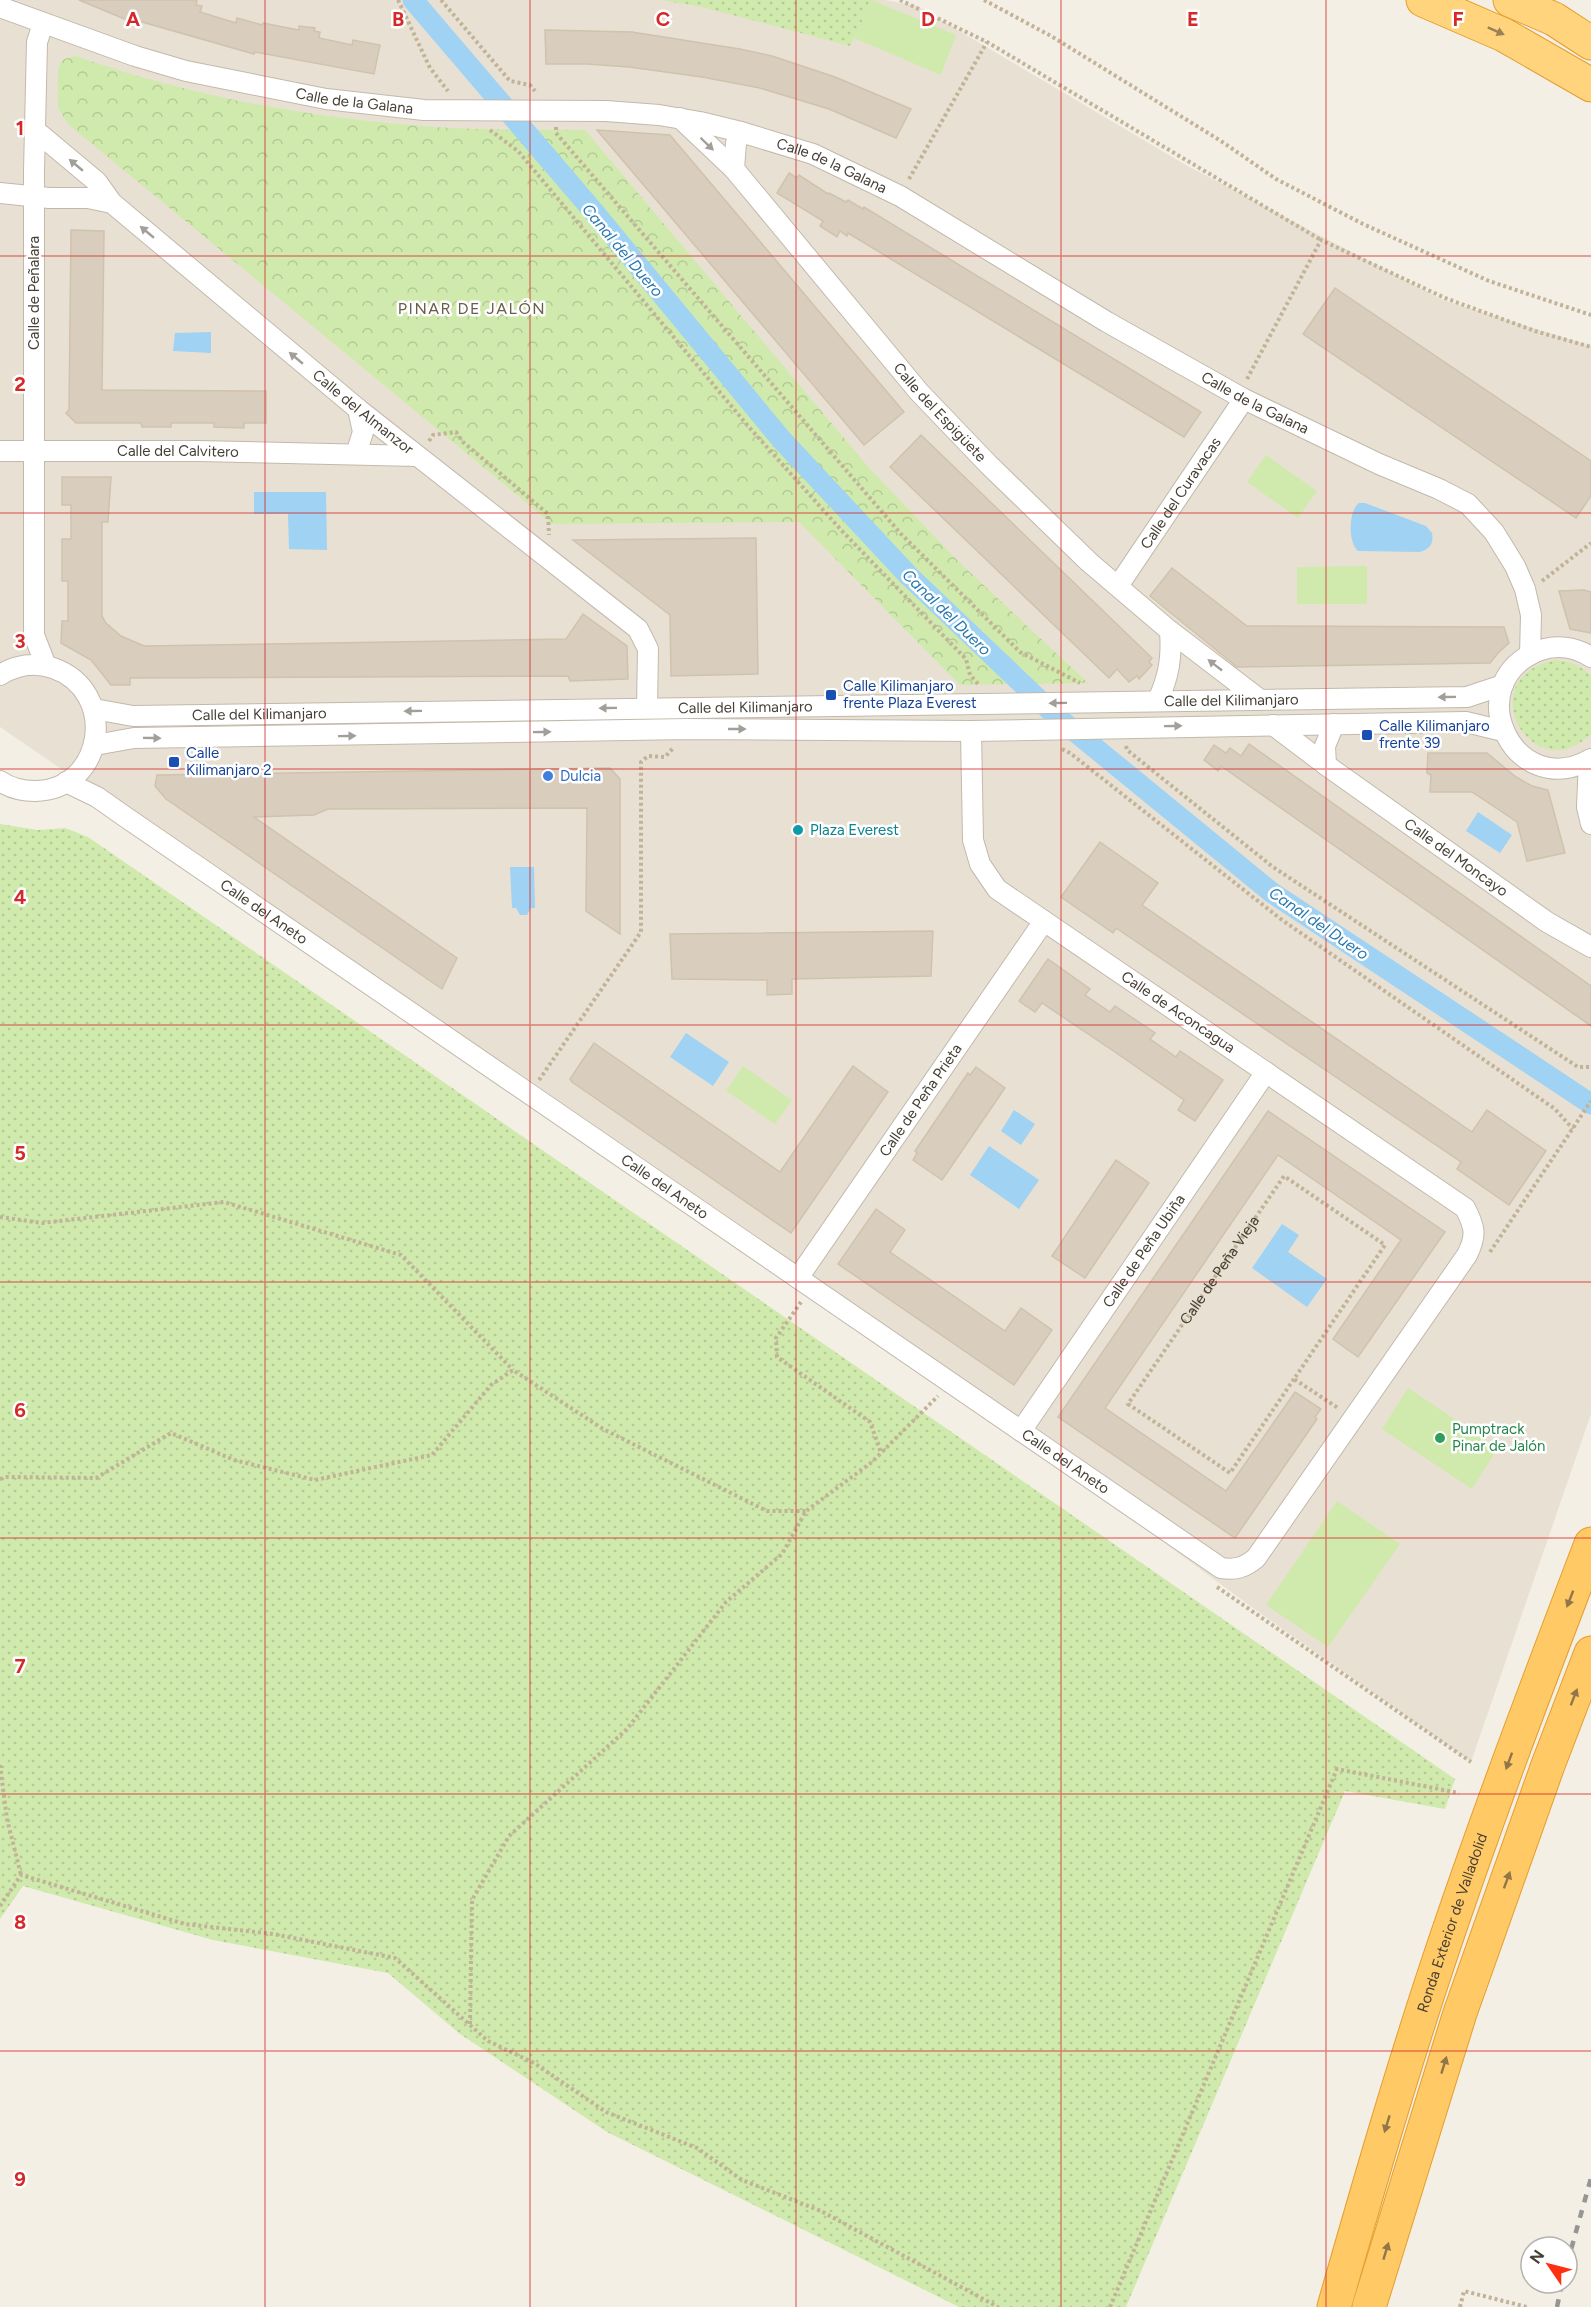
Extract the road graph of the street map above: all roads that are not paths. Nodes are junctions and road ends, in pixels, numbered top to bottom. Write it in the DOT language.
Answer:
graph roads {
  1 [pos="1423,0"];
  2 [pos="1510,0"];
  3 [pos="0,7"];
  4 [pos="43,24"];
  5 [pos="1591,43"];
  6 [pos="1591,85"];
  7 [pos="680,118"];
  8 [pos="36,131"];
  9 [pos="741,132"];
  10 [pos="734,169"];
  11 [pos="0,193"];
  12 [pos="34,197"];
  13 [pos="112,203"];
  14 [pos="1244,399"];
  15 [pos="358,409"];
  16 [pos="0,451"];
  17 [pos="34,451"];
  18 [pos="356,454"];
  19 [pos="417,456"];
  20 [pos="1118,586"];
  21 [pos="1531,615"];
  22 [pos="1170,631"];
  23 [pos="34,635"];
  24 [pos="1557,647"];
  25 [pos="1530,655"];
  26 [pos="1591,657"];
  27 [pos="46,666"];
  28 [pos="18,667"];
  29 [pos="0,675"];
  30 [pos="1503,685"];
  31 [pos="1259,699"];
  32 [pos="1158,700"];
  33 [pos="647,708"];
  34 [pos="94,709"];
  35 [pos="1334,724"];
  36 [pos="1273,725"];
  37 [pos="971,731"];
  38 [pos="1503,731"];
  39 [pos="94,745"];
  40 [pos="1590,760"];
  41 [pos="1326,765"];
  42 [pos="1563,768"];
  43 [pos="73,776"];
  44 [pos="0,781"];
  45 [pos="1589,815"];
  46 [pos="1044,921"];
  47 [pos="1591,947"];
  48 [pos="1266,1072"];
  49 [pos="805,1283"];
  50 [pos="1021,1431"];
  51 [pos="1591,1544"];
  52 [pos="1235,1569"];
  53 [pos="1591,1653"];
  54 [pos="1334,2307"];
  55 [pos="1369,2307"];
  1 -- 6 [label="highway, one-way"];
  2 -- 5 [label="highway"];
  3 -- 4 [label="street, Calle de la Galana"];
  4 -- 7 [label="street, Calle de la Galana"];
  4 -- 8 [label="street, Calle de Peñalara"];
  7 -- 9 [label="street, Calle de la Galana"];
  7 -- 10 [label="street, Calle del Espigüete, one-way"];
  8 -- 12 [label="street, Calle de Peñalara"];
  13 -- 8 [label="street, Calle del Almanzor, one-way"];
  9 -- 10 [label="street"];
  9 -- 14 [label="street, Calle de la Galana"];
  10 -- 20 [label="street, Calle del Espigüete"];
  11 -- 12 [label="street"];
  12 -- 13 [label="street"];
  12 -- 17 [label="street, Calle de Peñalara"];
  15 -- 13 [label="street, Calle del Almanzor, one-way"];
  14 -- 20 [label="street, Calle del Curavacas"];
  14 -- 21 [label="street, Calle de la Galana"];
  15 -- 18 [label="street"];
  15 -- 19 [label="street, Calle del Almanzor"];
  16 -- 17 [label="street, Calle del Calvitero"];
  17 -- 18 [label="street, Calle del Calvitero"];
  17 -- 23 [label="street, Calle de Peñalara"];
  18 -- 19 [label="street, Calle del Calvitero"];
  19 -- 33 [label="street, Calle del Almanzor"];
  20 -- 22 [label="street, Calle del Espigüete"];
  21 -- 24 [label="street, Calle de la Galana"];
  21 -- 25 [label="street, Calle de la Galana"];
  31 -- 22 [label="street, Calle del Espigüete, one-way"];
  22 -- 32 [label="street"];
  23 -- 27 [label="street, Calle de Peñalara"];
  23 -- 28 [label="street, Calle de Peñalara"];
  24 -- 25 [label="street"];
  24 -- 26 [label="street"];
  25 -- 30 [label="street"];
  27 -- 28 [label="street"];
  27 -- 34 [label="street"];
  28 -- 29 [label="street"];
  30 -- 31 [label="street, Calle del Kilimanjaro, one-way"];
  30 -- 38 [label="street"];
  31 -- 32 [label="street, Calle del Kilimanjaro"];
  32 -- 33 [label="street, Calle del Kilimanjaro, one-way"];
  33 -- 34 [label="street, Calle del Kilimanjaro, one-way"];
  34 -- 39 [label="street"];
  35 -- 36 [label="street, Calle del Kilimanjaro"];
  35 -- 38 [label="street, Calle del Kilimanjaro"];
  35 -- 41 [label="street"];
  37 -- 36 [label="street, Calle del Kilimanjaro, one-way"];
  36 -- 41 [label="street, Calle del Moncayo"];
  39 -- 37 [label="street, Calle del Kilimanjaro, one-way"];
  37 -- 46 [label="street, Calle de Aconcagua"];
  38 -- 42 [label="street"];
  39 -- 43 [label="street"];
  40 -- 42 [label="street"];
  40 -- 45 [label="street"];
  41 -- 47 [label="street, Calle del Moncayo"];
  42 -- 45 [label="street"];
  43 -- 44 [label="street"];
  43 -- 49 [label="street, Calle del Aneto"];
  46 -- 48 [label="street, Calle de Aconcagua"];
  46 -- 49 [label="street, Calle de Peña Prieta"];
  48 -- 50 [label="street, Calle de Peña Ubiña"];
  48 -- 52 [label="street, Calle de Aconcagua"];
  49 -- 50 [label="street, Calle del Aneto"];
  50 -- 52 [label="street, Calle del Aneto"];
  51 -- 54 [label="highway, Ronda Exterior de Valladolid, one-way"];
  55 -- 53 [label="highway, one-way"];
}
